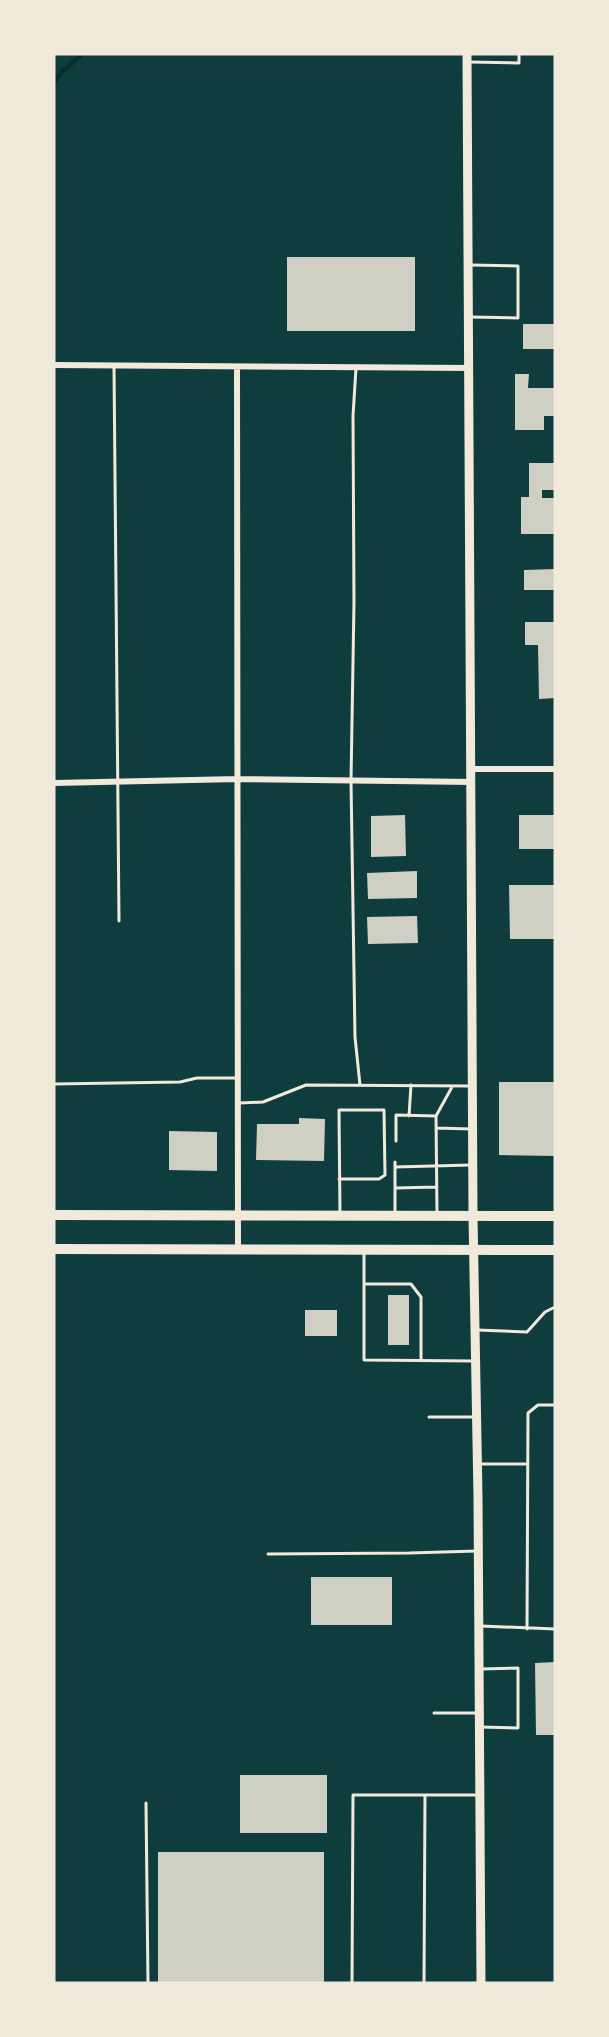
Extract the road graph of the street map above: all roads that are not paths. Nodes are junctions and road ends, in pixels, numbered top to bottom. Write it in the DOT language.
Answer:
graph roads {
  1 [pos="519,54"];
  2 [pos="467,58"];
  3 [pos="469,265"];
  4 [pos="469,317"];
  5 [pos="54,365"];
  6 [pos="114,366"];
  7 [pos="237,367"];
  8 [pos="356,368"];
  9 [pos="469,368"];
  10 [pos="471,769"];
  11 [pos="555,769"];
  12 [pos="238,779"];
  13 [pos="351,781"];
  14 [pos="117,782"];
  15 [pos="472,782"];
  16 [pos="54,783"];
  17 [pos="119,921"];
  18 [pos="238,1078"];
  19 [pos="54,1084"];
  20 [pos="360,1085"];
  21 [pos="411,1085"];
  22 [pos="453,1086"];
  23 [pos="473,1086"];
  24 [pos="238,1103"];
  25 [pos="409,1116"];
  26 [pos="436,1116"];
  27 [pos="436,1128"];
  28 [pos="473,1129"];
  29 [pos="396,1141"];
  30 [pos="473,1165"];
  31 [pos="437,1167"];
  32 [pos="339,1179"];
  33 [pos="437,1187"];
  34 [pos="396,1188"];
  35 [pos="54,1215"];
  36 [pos="238,1216"];
  37 [pos="340,1216"];
  38 [pos="395,1216"];
  39 [pos="437,1216"];
  40 [pos="473,1216"];
  41 [pos="555,1216"];
  42 [pos="54,1249"];
  43 [pos="238,1250"];
  44 [pos="364,1250"];
  45 [pos="475,1250"];
  46 [pos="555,1250"];
  47 [pos="364,1284"];
  48 [pos="555,1307"];
  49 [pos="475,1330"];
  50 [pos="421,1361"];
  51 [pos="475,1361"];
  52 [pos="555,1405"];
  53 [pos="429,1417"];
  54 [pos="476,1417"];
  55 [pos="478,1464"];
  56 [pos="526,1464"];
  57 [pos="479,1551"];
  58 [pos="268,1554"];
  59 [pos="479,1626"];
  60 [pos="527,1629"];
  61 [pos="555,1629"];
  62 [pos="479,1669"];
  63 [pos="434,1713"];
  64 [pos="480,1713"];
  65 [pos="480,1727"];
  66 [pos="425,1795"];
  67 [pos="480,1795"];
  68 [pos="146,1803"];
  69 [pos="148,1983"];
  70 [pos="352,1983"];
  71 [pos="424,1983"];
  72 [pos="481,1983"];
  1 -- 2 [label="lane"];
  2 -- 3 [label="main road"];
  3 -- 4 [label="main road"];
  3 -- 4 [label="lane"];
  4 -- 9 [label="main road"];
  5 -- 6 [label="street"];
  6 -- 7 [label="street"];
  6 -- 14 [label="lane"];
  7 -- 8 [label="street"];
  7 -- 12 [label="street"];
  8 -- 9 [label="street"];
  8 -- 13 [label="lane"];
  9 -- 10 [label="main road"];
  10 -- 11 [label="street"];
  10 -- 15 [label="main road"];
  12 -- 13 [label="street"];
  12 -- 14 [label="street"];
  12 -- 18 [label="street"];
  13 -- 15 [label="street"];
  13 -- 20 [label="lane"];
  14 -- 16 [label="street"];
  14 -- 17 [label="lane"];
  15 -- 23 [label="main road"];
  18 -- 19 [label="lane"];
  18 -- 24 [label="street"];
  20 -- 21 [label="lane"];
  20 -- 24 [label="lane"];
  21 -- 22 [label="lane"];
  21 -- 25 [label="lane"];
  22 -- 23 [label="lane"];
  22 -- 26 [label="lane"];
  23 -- 28 [label="main road"];
  24 -- 36 [label="street"];
  25 -- 26 [label="lane"];
  25 -- 29 [label="lane"];
  26 -- 27 [label="lane"];
  27 -- 28 [label="lane"];
  27 -- 31 [label="lane"];
  28 -- 30 [label="main road"];
  30 -- 31 [label="lane"];
  30 -- 40 [label="main road"];
  31 -- 33 [label="lane"];
  31 -- 34 [label="lane"];
  32 -- 32 [label="lane"];
  32 -- 37 [label="lane"];
  33 -- 34 [label="lane"];
  33 -- 39 [label="lane"];
  34 -- 38 [label="lane"];
  35 -- 36 [label="main road"];
  36 -- 37 [label="main road"];
  36 -- 43 [label="street"];
  37 -- 38 [label="main road"];
  38 -- 39 [label="main road"];
  39 -- 40 [label="main road"];
  40 -- 41 [label="main road"];
  40 -- 45 [label="main road"];
  42 -- 43 [label="main road"];
  43 -- 44 [label="main road"];
  44 -- 45 [label="main road"];
  44 -- 47 [label="lane"];
  45 -- 46 [label="main road"];
  45 -- 49 [label="main road"];
  47 -- 50 [label="lane"];
  47 -- 50 [label="lane"];
  48 -- 49 [label="lane"];
  49 -- 51 [label="main road"];
  50 -- 51 [label="lane"];
  51 -- 54 [label="main road"];
  52 -- 56 [label="lane"];
  53 -- 54 [label="lane"];
  54 -- 55 [label="main road"];
  55 -- 56 [label="lane"];
  55 -- 57 [label="main road"];
  56 -- 60 [label="lane"];
  57 -- 58 [label="lane"];
  57 -- 59 [label="main road"];
  59 -- 60 [label="lane"];
  59 -- 62 [label="main road"];
  60 -- 61 [label="lane"];
  62 -- 64 [label="main road"];
  62 -- 65 [label="lane"];
  63 -- 64 [label="lane"];
  64 -- 65 [label="main road"];
  65 -- 67 [label="main road"];
  66 -- 67 [label="lane"];
  66 -- 70 [label="lane"];
  66 -- 71 [label="lane"];
  67 -- 72 [label="main road"];
  68 -- 69 [label="lane"];
}
